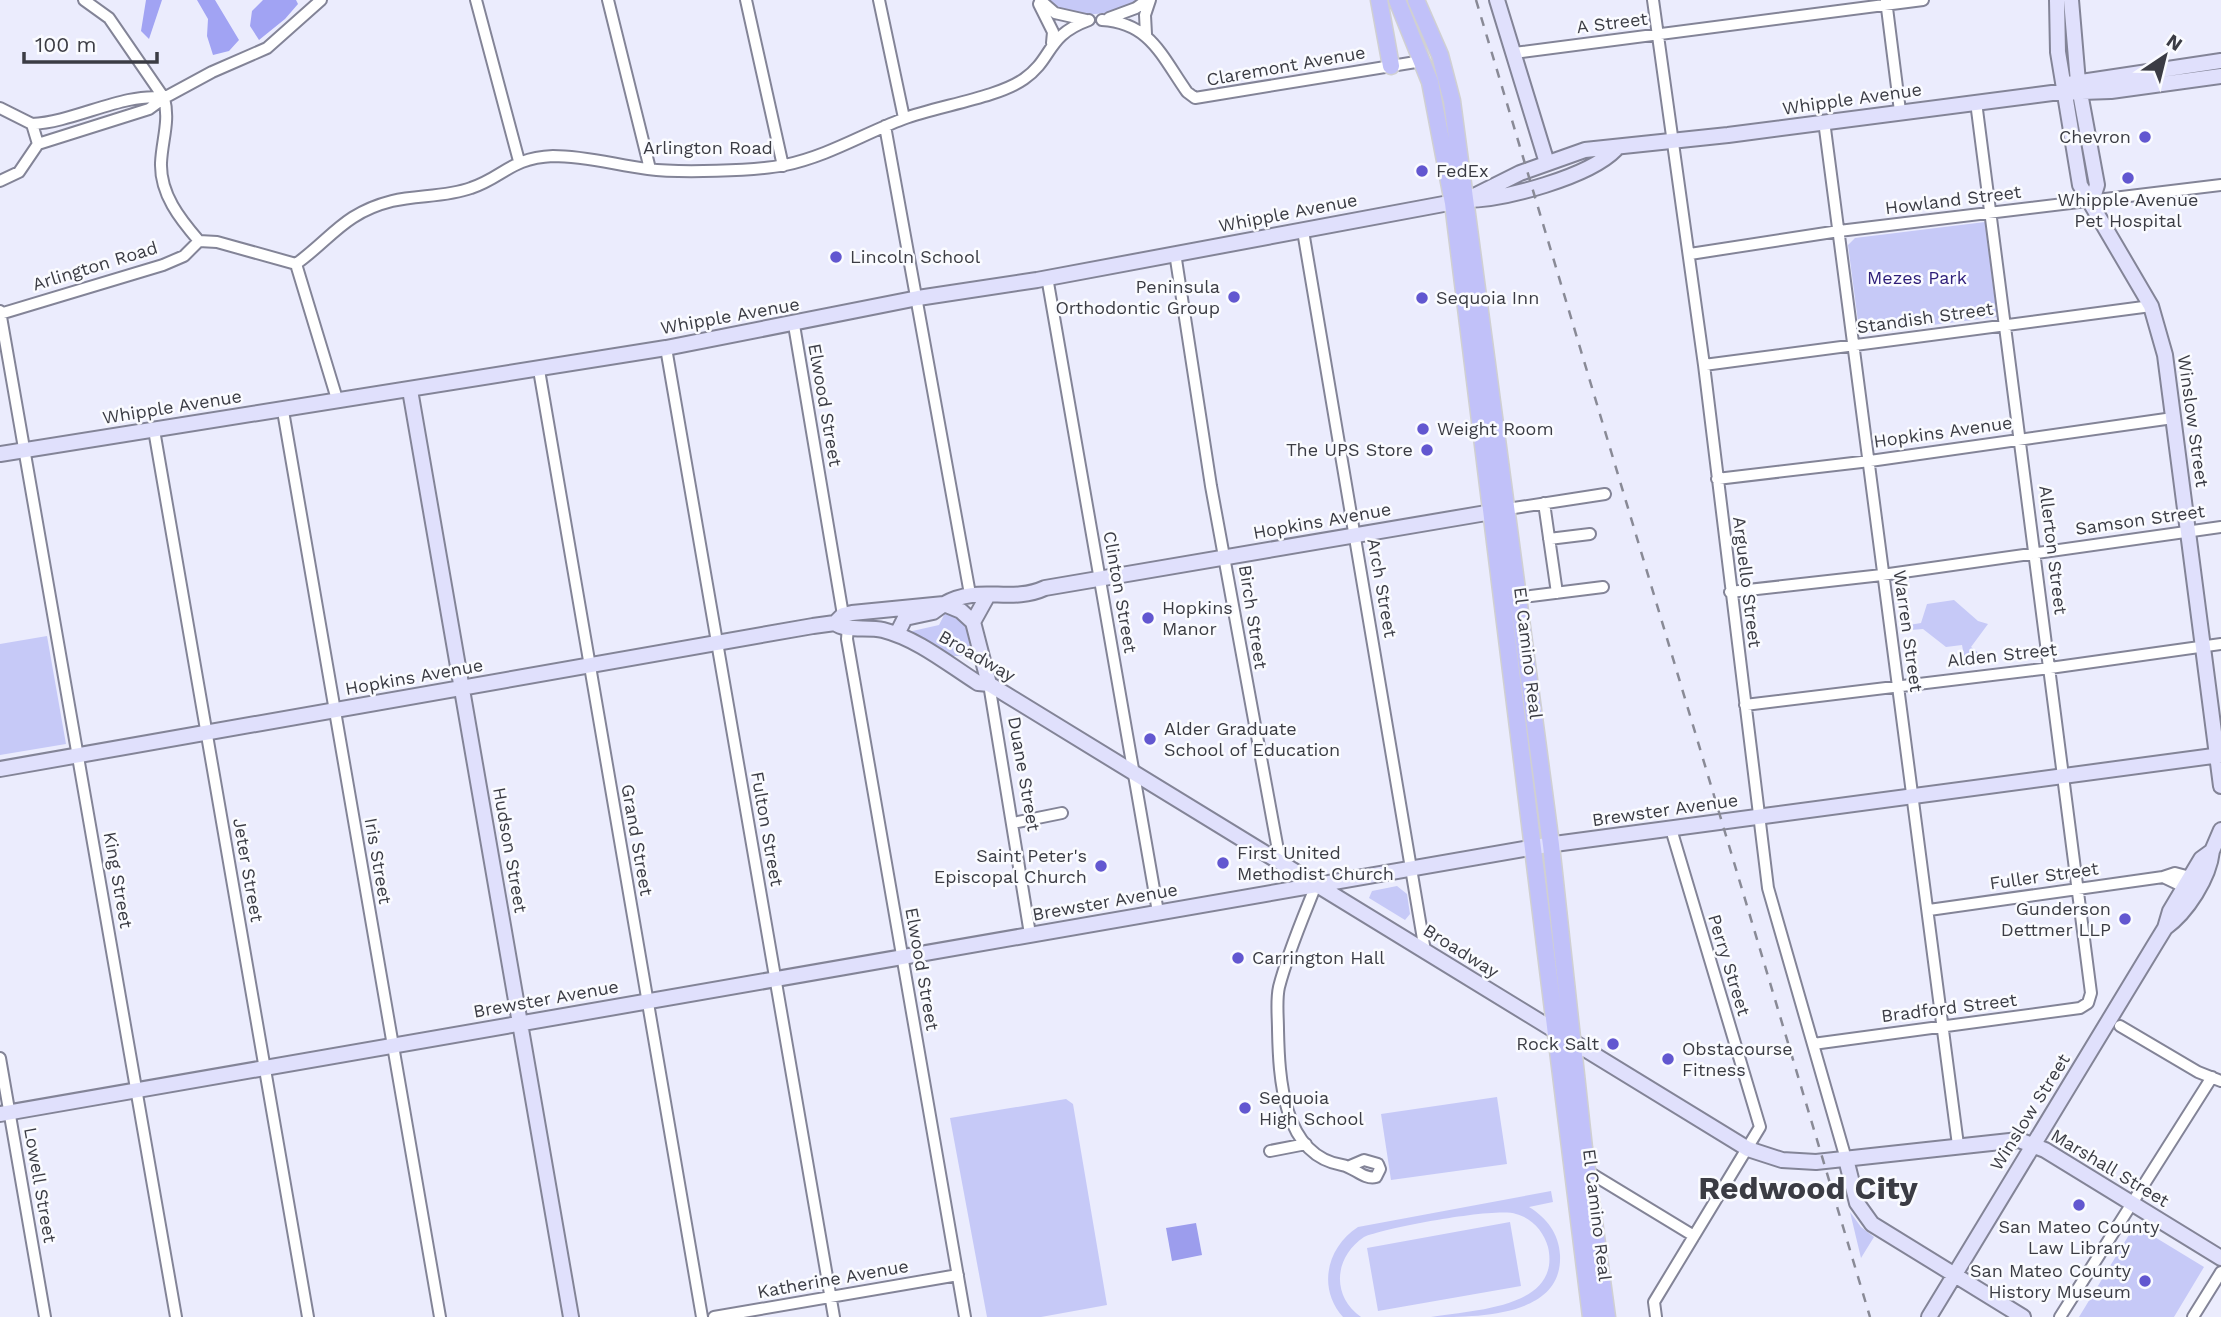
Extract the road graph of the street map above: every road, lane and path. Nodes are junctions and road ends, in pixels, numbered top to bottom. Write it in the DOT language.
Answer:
graph roads {
  1 [pos="84,0"];
  2 [pos="321,0"];
  3 [pos="476,0"];
  4 [pos="608,0"];
  5 [pos="746,0"];
  6 [pos="879,0"];
  7 [pos="1039,0"];
  8 [pos="1149,0"];
  9 [pos="1379,0"];
  10 [pos="1396,0"];
  11 [pos="1416,0"];
  12 [pos="1497,0"];
  13 [pos="1653,0"];
  14 [pos="1923,0"];
  15 [pos="2057,0"];
  16 [pos="2071,0"];
  17 [pos="1886,2"];
  18 [pos="1102,19"];
  19 [pos="1089,20"];
  20 [pos="1146,34"];
  21 [pos="1658,34"];
  22 [pos="1052,43"];
  23 [pos="1514,53"];
  24 [pos="1422,61"];
  25 [pos="2221,61"];
  26 [pos="1391,66"];
  27 [pos="2221,76"];
  28 [pos="2067,89"];
  29 [pos="164,97"];
  30 [pos="1976,102"];
  31 [pos="123,103"];
  32 [pos="0,108"];
  33 [pos="95,111"];
  34 [pos="1900,111"];
  35 [pos="127,116"];
  36 [pos="904,118"];
  37 [pos="66,119"];
  38 [pos="1824,121"];
  39 [pos="32,124"];
  40 [pos="99,124"];
  41 [pos="885,126"];
  42 [pos="70,132"];
  43 [pos="1672,142"];
  44 [pos="38,144"];
  45 [pos="1616,149"];
  46 [pos="519,160"];
  47 [pos="1547,163"];
  48 [pos="783,166"];
  49 [pos="650,169"];
  50 [pos="0,181"];
  51 [pos="2221,185"];
  52 [pos="2092,201"];
  53 [pos="1459,202"];
  54 [pos="1992,213"];
  55 [pos="1303,231"];
  56 [pos="1839,231"];
  57 [pos="199,241"];
  58 [pos="1175,253"];
  59 [pos="1690,254"];
  60 [pos="296,264"];
  61 [pos="1047,277"];
  62 [pos="918,298"];
  63 [pos="2151,306"];
  64 [pos="0,313"];
  65 [pos="794,325"];
  66 [pos="2006,325"];
  67 [pos="1853,346"];
  68 [pos="666,348"];
  69 [pos="1704,365"];
  70 [pos="539,370"];
  71 [pos="410,390"];
  72 [pos="337,399"];
  73 [pos="283,411"];
  74 [pos="2173,418"];
  75 [pos="154,430"];
  76 [pos="2022,440"];
  77 [pos="24,449"];
  78 [pos="0,454"];
  79 [pos="1870,461"];
  80 [pos="1717,479"];
  81 [pos="1605,494"];
  82 [pos="1544,503"];
  83 [pos="1499,511"];
  84 [pos="2221,527"];
  85 [pos="2188,530"];
  86 [pos="1590,534"];
  87 [pos="1355,535"];
  88 [pos="1549,538"];
  89 [pos="2036,553"];
  90 [pos="1226,557"];
  91 [pos="1882,575"];
  92 [pos="1101,579"];
  93 [pos="1603,587"];
  94 [pos="1730,592"];
  95 [pos="1557,593"];
  96 [pos="970,594"];
  97 [pos="994,594"];
  98 [pos="1531,596"];
  99 [pos="944,604"];
  100 [pos="842,622"];
  101 [pos="973,622"];
  102 [pos="897,634"];
  103 [pos="716,644"];
  104 [pos="2221,644"];
  105 [pos="2205,646"];
  106 [pos="929,651"];
  107 [pos="981,651"];
  108 [pos="589,666"];
  109 [pos="2050,668"];
  110 [pos="989,684"];
  111 [pos="1899,684"];
  112 [pos="462,688"];
  113 [pos="1745,705"];
  114 [pos="334,710"];
  115 [pos="206,733"];
  116 [pos="79,754"];
  117 [pos="2219,756"];
  118 [pos="0,769"];
  119 [pos="1133,774"];
  120 [pos="2064,776"];
  121 [pos="2221,786"];
  122 [pos="1912,798"];
  123 [pos="1062,813"];
  124 [pos="1758,818"];
  125 [pos="1013,823"];
  126 [pos="1671,829"];
  127 [pos="2221,830"];
  128 [pos="1551,845"];
  129 [pos="1535,848"];
  130 [pos="2212,850"];
  131 [pos="1280,861"];
  132 [pos="1412,869"];
  133 [pos="2187,882"];
  134 [pos="1316,885"];
  135 [pos="2078,889"];
  136 [pos="1930,910"];
  137 [pos="1158,912"];
  138 [pos="2165,928"];
  139 [pos="1030,934"];
  140 [pos="1425,951"];
  141 [pos="902,956"];
  142 [pos="774,978"];
  143 [pos="647,1000"];
  144 [pos="2088,1003"];
  145 [pos="520,1023"];
  146 [pos="2120,1026"];
  147 [pos="1942,1028"];
  148 [pos="1556,1032"];
  149 [pos="1572,1042"];
  150 [pos="1813,1044"];
  151 [pos="392,1045"];
  152 [pos="0,1058"];
  153 [pos="264,1067"];
  154 [pos="2217,1079"];
  155 [pos="137,1090"];
  156 [pos="5,1113"];
  157 [pos="1306,1144"];
  158 [pos="2033,1144"];
  159 [pos="1958,1146"];
  160 [pos="1748,1149"];
  161 [pos="1270,1151"];
  162 [pos="1846,1159"];
  163 [pos="1350,1166"];
  164 [pos="1587,1171"];
  165 [pos="2132,1203"];
  166 [pos="1694,1236"];
  167 [pos="2221,1258"];
  168 [pos="2221,1272"];
  169 [pos="958,1275"];
  170 [pos="1954,1275"];
  171 [pos="830,1297"];
  172 [pos="45,1317"];
  173 [pos="176,1317"];
  174 [pos="308,1317"];
  175 [pos="440,1317"];
  176 [pos="571,1317"];
  177 [pos="702,1317"];
  178 [pos="714,1317"];
  179 [pos="834,1317"];
  180 [pos="965,1317"];
  181 [pos="1591,1317"];
  182 [pos="1607,1317"];
  183 [pos="1656,1317"];
  184 [pos="1929,1317"];
  185 [pos="2023,1317"];
  186 [pos="2060,1317"];
  187 [pos="2193,1317"];
  1 -- 29 [label="street"];
  2 -- 29 [label="street"];
  3 -- 46 [label="street"];
  4 -- 49 [label="street"];
  5 -- 48 [label="street"];
  6 -- 36 [label="street"];
  7 -- 19 [label="street"];
  7 -- 22 [label="street"];
  8 -- 18 [label="street"];
  8 -- 20 [label="street"];
  9 -- 26 [label="main road"];
  10 -- 24 [label="main road, El Camino Real"];
  11 -- 53 [label="main road, El Camino Real"];
  12 -- 23 [label="street"];
  13 -- 21 [label="street, Arguello Street"];
  14 -- 17 [label="street, A Street"];
  15 -- 28 [label="street"];
  16 -- 28 [label="street"];
  17 -- 21 [label="street, A Street"];
  17 -- 34 [label="street"];
  18 -- 19 [label="street"];
  18 -- 20 [label="street"];
  19 -- 22 [label="street, Arlington Road"];
  20 -- 26 [label="street, Claremont Avenue"];
  21 -- 23 [label="street, A Street"];
  21 -- 43 [label="street, Arguello Street"];
  22 -- 36 [label="street, Arlington Road"];
  23 -- 47 [label="street"];
  24 -- 26 [label="street, Claremont Avenue"];
  24 -- 53 [label="main road, El Camino Real"];
  25 -- 28 [label="street, Whipple Avenue"];
  27 -- 28 [label="street, Whipple Avenue"];
  28 -- 30 [label="street, Whipple Avenue"];
  28 -- 52 [label="street"];
  29 -- 31 [label="street"];
  29 -- 35 [label="street"];
  29 -- 57 [label="street"];
  30 -- 34 [label="street, Whipple Avenue"];
  30 -- 54 [label="street, Allerton Street"];
  31 -- 33 [label="street"];
  31 -- 35 [label="street"];
  32 -- 39 [label="street"];
  33 -- 37 [label="street"];
  33 -- 40 [label="street"];
  34 -- 38 [label="street, Whipple Avenue"];
  35 -- 40 [label="street"];
  36 -- 41 [label="street, Arlington Road"];
  37 -- 39 [label="street"];
  37 -- 42 [label="street"];
  38 -- 43 [label="street, Whipple Avenue"];
  38 -- 56 [label="street, Warren Street"];
  39 -- 44 [label="street"];
  40 -- 42 [label="street"];
  41 -- 48 [label="street, Arlington Road"];
  41 -- 62 [label="street"];
  42 -- 44 [label="street"];
  43 -- 45 [label="street, Whipple Avenue"];
  43 -- 59 [label="street, Arguello Street"];
  44 -- 50 [label="street"];
  45 -- 47 [label="street, Whipple Avenue"];
  45 -- 53 [label="street, Whipple Avenue"];
  46 -- 49 [label="street, Arlington Road"];
  46 -- 60 [label="street, Arlington Road"];
  47 -- 53 [label="street, Whipple Avenue"];
  48 -- 49 [label="street, Arlington Road"];
  51 -- 52 [label="street, Howland Street"];
  52 -- 54 [label="street, Howland Street"];
  52 -- 63 [label="street, Winslow Street"];
  53 -- 55 [label="street, Whipple Avenue"];
  53 -- 83 [label="main road, El Camino Real"];
  54 -- 56 [label="street, Howland Street"];
  54 -- 66 [label="street, Allerton Street"];
  55 -- 58 [label="street, Whipple Avenue"];
  55 -- 87 [label="street, Arch Street"];
  56 -- 59 [label="street, Howland Street"];
  56 -- 67 [label="street, Warren Street"];
  57 -- 60 [label="street"];
  57 -- 64 [label="street, Arlington Road"];
  58 -- 61 [label="street, Whipple Avenue"];
  58 -- 90 [label="street, Birch Street"];
  59 -- 69 [label="street, Arguello Street"];
  60 -- 72 [label="street"];
  61 -- 62 [label="street, Whipple Avenue"];
  61 -- 92 [label="street, Clinton Street"];
  62 -- 65 [label="street, Whipple Avenue"];
  62 -- 96 [label="street"];
  63 -- 66 [label="street, Standish Street"];
  63 -- 74 [label="street, Winslow Street"];
  64 -- 77 [label="street, King Street"];
  65 -- 68 [label="street, Whipple Avenue"];
  65 -- 100 [label="street, Elwood Street"];
  66 -- 67 [label="street, Standish Street"];
  66 -- 76 [label="street, Allerton Street"];
  67 -- 69 [label="street, Standish Street"];
  67 -- 79 [label="street, Warren Street"];
  68 -- 70 [label="street, Whipple Avenue"];
  68 -- 103 [label="street, Fulton Street"];
  69 -- 80 [label="street, Arguello Street"];
  70 -- 71 [label="street, Whipple Avenue"];
  70 -- 108 [label="street, Grand Street"];
  71 -- 72 [label="street, Whipple Avenue"];
  71 -- 112 [label="street, Hudson Street"];
  72 -- 73 [label="street, Whipple Avenue"];
  73 -- 75 [label="street, Whipple Avenue"];
  73 -- 114 [label="street, Iris Street"];
  74 -- 76 [label="street, Hopkins Avenue"];
  74 -- 85 [label="street, Winslow Street"];
  75 -- 77 [label="street, Whipple Avenue"];
  75 -- 115 [label="street, Jeter Street"];
  76 -- 79 [label="street, Hopkins Avenue"];
  76 -- 89 [label="street, Allerton Street"];
  77 -- 78 [label="street, Whipple Avenue"];
  77 -- 116 [label="street, King Street"];
  79 -- 80 [label="street, Hopkins Avenue"];
  79 -- 91 [label="street, Warren Street"];
  80 -- 94 [label="street, Arguello Street"];
  81 -- 82 [label="street, Hopkins Avenue"];
  82 -- 83 [label="street, Hopkins Avenue"];
  82 -- 88 [label="street"];
  83 -- 87 [label="street, Hopkins Avenue"];
  83 -- 128 [label="main road, El Camino Real"];
  83 -- 129 [label="main road, El Camino Real"];
  84 -- 85 [label="street, Samson Street"];
  85 -- 89 [label="street, Samson Street"];
  85 -- 105 [label="street, Winslow Street"];
  86 -- 88 [label="street"];
  87 -- 90 [label="street, Hopkins Avenue"];
  87 -- 132 [label="street, Arch Street"];
  88 -- 95 [label="street"];
  89 -- 91 [label="street, Samson Street"];
  89 -- 109 [label="street, Allerton Street"];
  90 -- 92 [label="street, Hopkins Avenue"];
  90 -- 131 [label="street, Birch Street"];
  91 -- 94 [label="street, Samson Street"];
  91 -- 111 [label="street, Warren Street"];
  92 -- 97 [label="street, Hopkins Avenue"];
  92 -- 119 [label="street, Clinton Street"];
  93 -- 95 [label="street"];
  94 -- 113 [label="street, Arguello Street"];
  95 -- 98 [label="street"];
  96 -- 97 [label="street, Hopkins Avenue"];
  96 -- 99 [label="street, Hopkins Avenue"];
  97 -- 101 [label="street"];
  99 -- 100 [label="street, Hopkins Avenue"];
  99 -- 101 [label="street"];
  99 -- 102 [label="street, Hopkins Avenue"];
  100 -- 102 [label="street, Broadway"];
  100 -- 103 [label="street, Hopkins Avenue"];
  100 -- 141 [label="street, Elwood Street"];
  101 -- 107 [label="street, Duane Street"];
  102 -- 106 [label="street, Broadway"];
  103 -- 108 [label="street, Hopkins Avenue"];
  103 -- 142 [label="street, Fulton Street"];
  104 -- 105 [label="street, Alden Street"];
  105 -- 109 [label="street, Alden Street"];
  105 -- 117 [label="street, Winslow Street"];
  106 -- 107 [label="street"];
  106 -- 110 [label="street, Broadway"];
  107 -- 110 [label="street, Duane Street"];
  108 -- 112 [label="street, Hopkins Avenue"];
  108 -- 143 [label="street, Grand Street"];
  109 -- 111 [label="street, Alden Street"];
  109 -- 120 [label="street, Allerton Street"];
  110 -- 119 [label="street, Broadway"];
  110 -- 125 [label="street, Duane Street"];
  111 -- 113 [label="street, Alden Street"];
  111 -- 122 [label="street, Warren Street"];
  112 -- 114 [label="street, Hopkins Avenue"];
  112 -- 145 [label="street, Hudson Street"];
  113 -- 124 [label="street, Arguello Street"];
  114 -- 115 [label="street, Hopkins Avenue"];
  114 -- 151 [label="street, Iris Street"];
  115 -- 116 [label="street, Hopkins Avenue"];
  115 -- 153 [label="street, Jeter Street"];
  116 -- 118 [label="street, Hopkins Avenue"];
  116 -- 155 [label="street, King Street"];
  117 -- 120 [label="street, Brewster Avenue"];
  117 -- 121 [label="street, Winslow Street"];
  119 -- 131 [label="street, Broadway"];
  119 -- 137 [label="street, Clinton Street"];
  120 -- 122 [label="street, Brewster Avenue"];
  120 -- 135 [label="street, Allerton Street"];
  122 -- 124 [label="street, Brewster Avenue"];
  122 -- 136 [label="street, Warren Street"];
  123 -- 125 [label="street"];
  124 -- 126 [label="street, Brewster Avenue"];
  124 -- 150 [label="street, Arguello Street"];
  125 -- 139 [label="street, Duane Street"];
  126 -- 128 [label="street, Brewster Avenue"];
  126 -- 160 [label="street, Perry Street"];
  127 -- 130 [label="street, Winslow Street"];
  128 -- 129 [label="street, Brewster Avenue"];
  128 -- 149 [label="main road, El Camino Real"];
  129 -- 132 [label="street, Brewster Avenue"];
  129 -- 148 [label="main road, El Camino Real"];
  130 -- 133 [label="street, Winslow Street"];
  130 -- 138 [label="street, Winslow Street"];
  131 -- 134 [label="street, Broadway"];
  132 -- 134 [label="street, Brewster Avenue"];
  132 -- 140 [label="street, Arch Street"];
  133 -- 135 [label="street, Fuller Street"];
  133 -- 138 [label="street, Winslow Street"];
  134 -- 137 [label="street, Brewster Avenue"];
  134 -- 140 [label="street, Broadway"];
  134 -- 157 [label="street"];
  135 -- 136 [label="street, Fuller Street"];
  135 -- 144 [label="street, Allerton Street"];
  136 -- 147 [label="street, Warren Street"];
  137 -- 139 [label="street, Brewster Avenue"];
  138 -- 158 [label="street, Winslow Street"];
  139 -- 141 [label="street, Brewster Avenue"];
  140 -- 148 [label="street, Broadway"];
  141 -- 142 [label="street, Brewster Avenue"];
  141 -- 169 [label="street, Elwood Street"];
  142 -- 143 [label="street, Brewster Avenue"];
  142 -- 171 [label="street, Fulton Street"];
  143 -- 145 [label="street, Brewster Avenue"];
  143 -- 177 [label="street, Grand Street"];
  144 -- 147 [label="street, Bradford Street"];
  145 -- 151 [label="street, Brewster Avenue"];
  145 -- 176 [label="street, Hudson Street"];
  146 -- 154 [label="street"];
  147 -- 150 [label="street, Bradford Street"];
  147 -- 159 [label="street, Warren Street"];
  148 -- 149 [label="street, Broadway"];
  148 -- 181 [label="main road, El Camino Real"];
  149 -- 160 [label="street, Broadway"];
  149 -- 164 [label="main road, El Camino Real"];
  150 -- 162 [label="street, Arguello Street"];
  151 -- 153 [label="street, Brewster Avenue"];
  151 -- 175 [label="street, Iris Street"];
  152 -- 156 [label="street, Lowell Street"];
  153 -- 155 [label="street, Brewster Avenue"];
  153 -- 174 [label="street, Jeter Street"];
  154 -- 165 [label="street"];
  155 -- 156 [label="street, Brewster Avenue"];
  155 -- 173 [label="street, King Street"];
  156 -- 172 [label="street, Lowell Street"];
  157 -- 161 [label="street"];
  157 -- 163 [label="street"];
  158 -- 159 [label="street, Marshall Street"];
  158 -- 165 [label="street, Marshall Street"];
  158 -- 170 [label="street, Winslow Street"];
  159 -- 162 [label="street, Marshall Street"];
  160 -- 162 [label="street, Broadway"];
  160 -- 166 [label="street, Perry Street"];
  162 -- 170 [label="street"];
  164 -- 166 [label="street"];
  164 -- 182 [label="main road, El Camino Real"];
  165 -- 167 [label="street, Marshall Street"];
  165 -- 186 [label="street"];
  166 -- 183 [label="street, Perry Street"];
  168 -- 187 [label="street"];
  169 -- 171 [label="street, Katherine Avenue"];
  169 -- 180 [label="street, Elwood Street"];
  170 -- 184 [label="street, Winslow Street"];
  170 -- 185 [label="street"];
  171 -- 178 [label="street, Katherine Avenue"];
  171 -- 179 [label="street, Fulton Street"];
}
